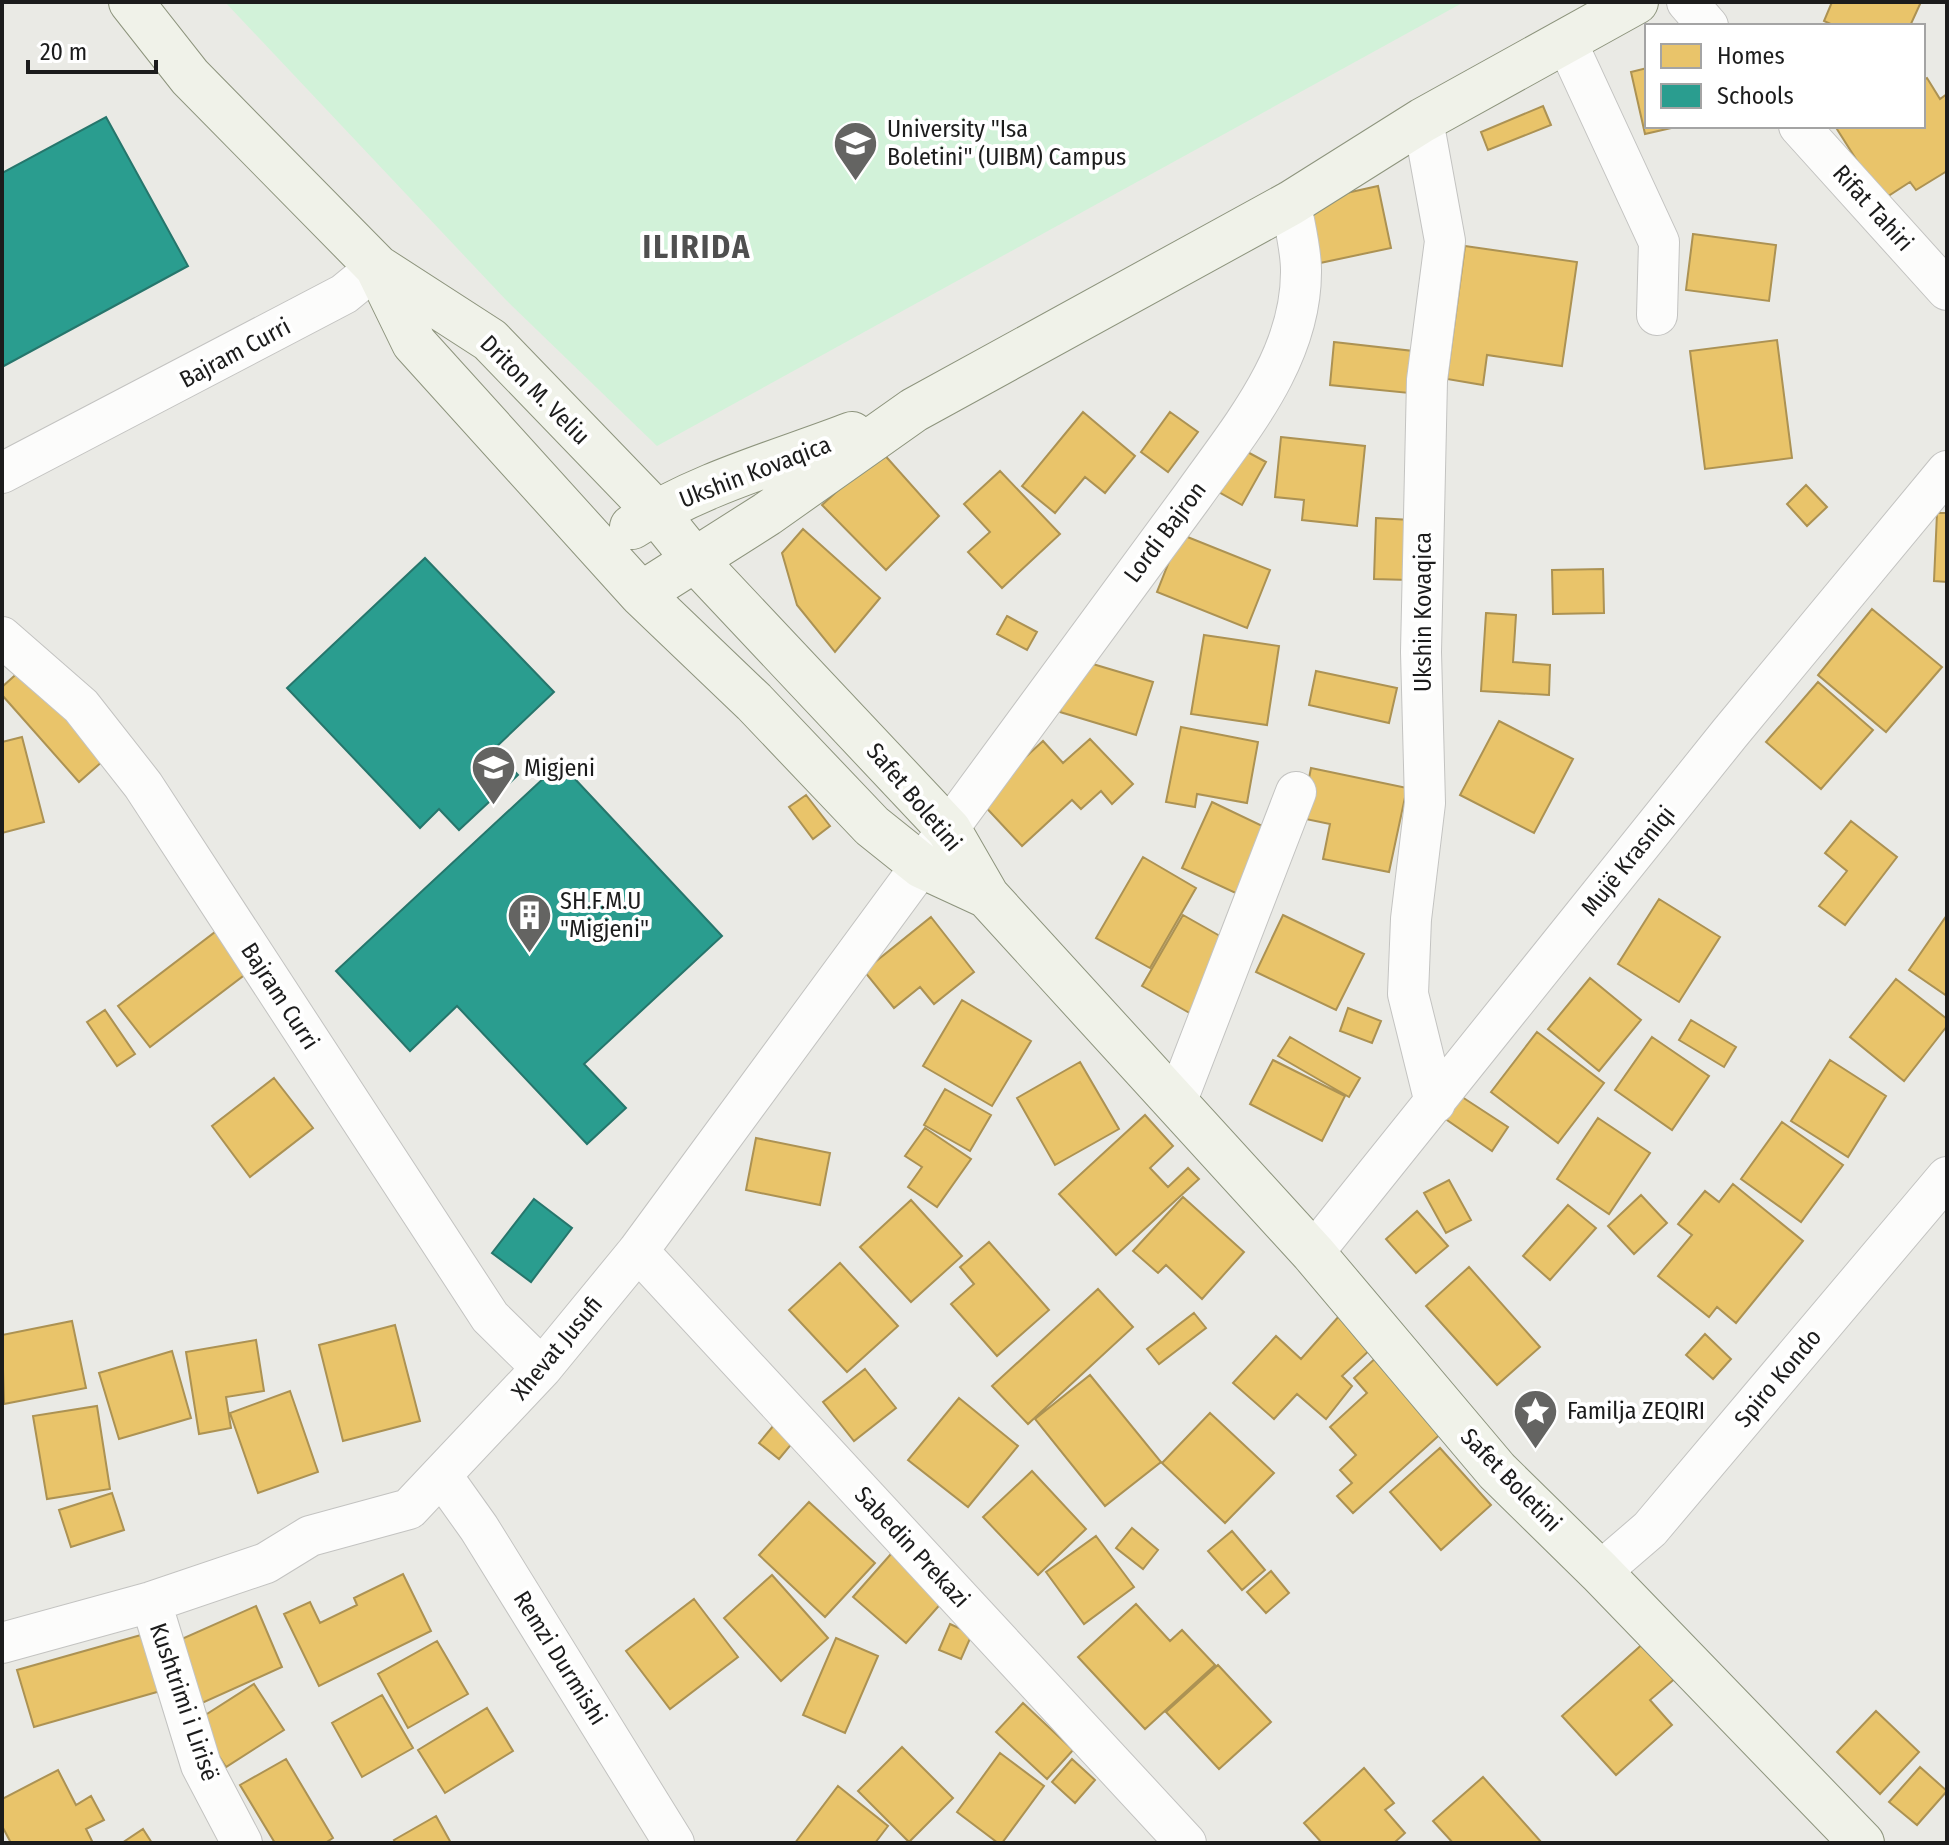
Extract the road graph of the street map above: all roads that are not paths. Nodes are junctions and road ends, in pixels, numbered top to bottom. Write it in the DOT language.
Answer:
graph roads {
  1 [pos="131,2"];
  2 [pos="1636,2"];
  3 [pos="1687,2"];
  4 [pos="1706,24"];
  5 [pos="1566,41"];
  6 [pos="1423,120"];
  7 [pos="1801,128"];
  8 [pos="1291,203"];
  9 [pos="377,267"];
  10 [pos="1947,290"];
  11 [pos="1657,315"];
  12 [pos="914,410"];
  13 [pos="1947,471"];
  14 [pos="2,473"];
  15 [pos="674,535"];
  16 [pos="622,570"];
  17 [pos="2,637"];
  18 [pos="1296,792"];
  19 [pos="949,830"];
  20 [pos="922,866"];
  21 [pos="987,896"];
  22 [pos="1176,1103"];
  23 [pos="1435,1103"];
  24 [pos="1947,1177"];
  25 [pos="638,1251"];
  26 [pos="1313,1253"];
  27 [pos="542,1368"];
  28 [pos="442,1476"];
  29 [pos="1600,1572"];
  30 [pos="151,1602"];
  31 [pos="2,1643"];
  32 [pos="242,1843"];
  33 [pos="674,1843"];
  34 [pos="1186,1843"];
  35 [pos="1862,1843"];
  1 -- 9 [label="street, Driton M. Veliu"];
  2 -- 5 [label="street, Ukshin Kovaqica"];
  3 -- 4 [label="street"];
  5 -- 6 [label="street, Ukshin Kovaqica"];
  5 -- 11 [label="street"];
  6 -- 8 [label="street, Ukshin Kovaqica"];
  6 -- 23 [label="street, Ukshin Kovaqica"];
  7 -- 10 [label="street, Rifat Tahiri"];
  8 -- 12 [label="street, Ukshin Kovaqica"];
  8 -- 19 [label="street, Lordi Bajron"];
  9 -- 14 [label="street, Bajram Curri"];
  9 -- 15 [label="street, Driton M. Veliu"];
  9 -- 16 [label="street, Driton M. Veliu"];
  12 -- 15 [label="street, Ukshin Kovaqica"];
  12 -- 15 [label="street, Ukshin Kovaqica"];
  13 -- 23 [label="street, Mujë Krasniqi"];
  15 -- 16 [label="street, Ukshin Kovaqica"];
  15 -- 16 [label="street, Ukshin Kovaqica"];
  15 -- 19 [label="street, Safet Boletini"];
  16 -- 20 [label="street, Safet Boletini"];
  17 -- 27 [label="street, Bajram Curri"];
  18 -- 22 [label="street"];
  19 -- 20 [label="street, Xhevat Jusufi"];
  19 -- 21 [label="street, Safet Boletini"];
  20 -- 21 [label="street, Safet Boletini"];
  20 -- 25 [label="street, Xhevat Jusufi"];
  21 -- 22 [label="street, Safet Boletini"];
  22 -- 26 [label="street, Safet Boletini"];
  23 -- 26 [label="street, Mujë Krasniqi"];
  24 -- 29 [label="street, Spiro Kondo"];
  25 -- 27 [label="street, Xhevat Jusufi"];
  25 -- 34 [label="street, Sabedin Prekazi"];
  26 -- 29 [label="street, Safet Boletini"];
  27 -- 28 [label="street, Xhevat Jusufi"];
  28 -- 30 [label="street, Xhevat Jusufi"];
  28 -- 33 [label="street, Remzi Durmishi"];
  29 -- 35 [label="street, Safet Boletini"];
  30 -- 31 [label="street, Xhevat Jusufi"];
  30 -- 32 [label="street, Kushtrimi i Lirisë"];
}
